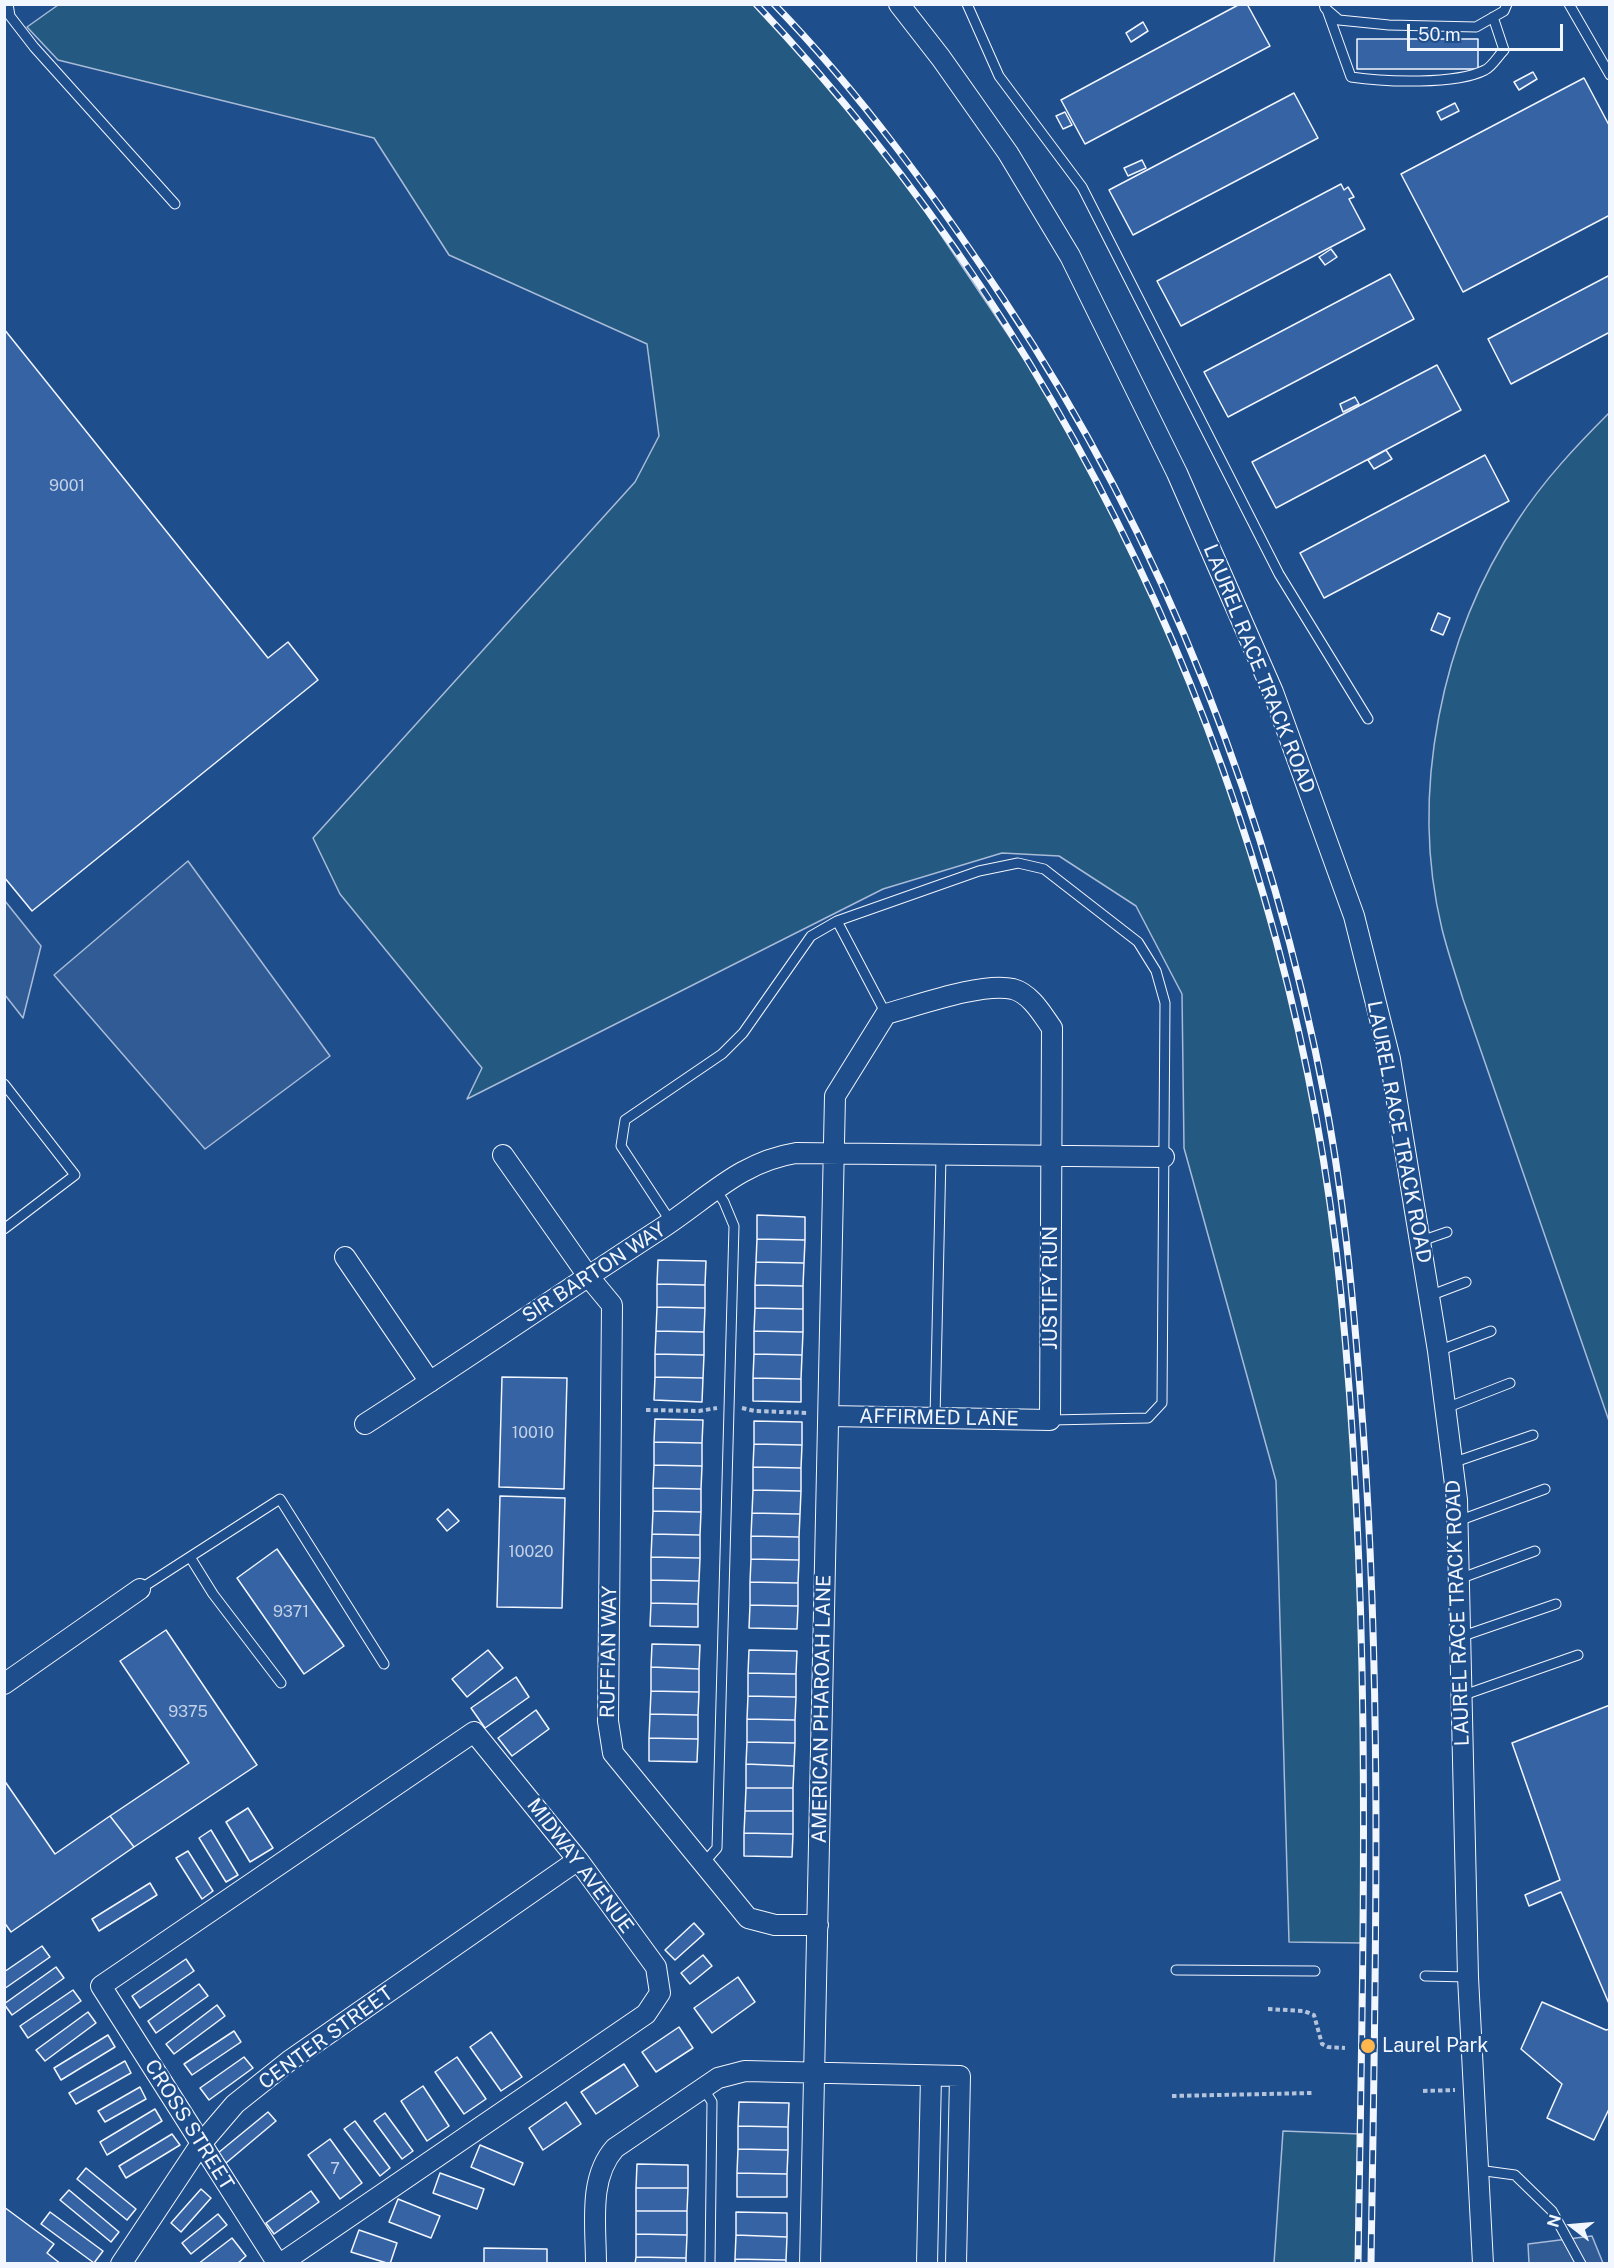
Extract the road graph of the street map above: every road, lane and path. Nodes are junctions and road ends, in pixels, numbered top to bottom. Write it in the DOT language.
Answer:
graph roads {
  1 [pos="8,4"];
  2 [pos="899,4"];
  3 [pos="967,4"];
  4 [pos="1507,4"];
  5 [pos="1569,4"];
  6 [pos="1326,7"];
  7 [pos="1493,17"];
  8 [pos="1610,75"];
  9 [pos="175,204"];
  10 [pos="1368,718"];
  11 [pos="837,921"];
  12 [pos="886,1014"];
  13 [pos="4,1084"];
  14 [pos="834,1154"];
  15 [pos="503,1155"];
  16 [pos="941,1156"];
  17 [pos="1052,1157"];
  18 [pos="1164,1157"];
  19 [pos="716,1190"];
  20 [pos="671,1222"];
  21 [pos="4,1229"];
  22 [pos="1447,1232"];
  23 [pos="1421,1241"];
  24 [pos="345,1257"];
  25 [pos="588,1276"];
  26 [pos="1466,1282"];
  27 [pos="1429,1296"];
  28 [pos="1491,1331"];
  29 [pos="1438,1351"];
  30 [pos="430,1382"];
  31 [pos="1510,1383"];
  32 [pos="720,1408"];
  33 [pos="737,1408"];
  34 [pos="1446,1408"];
  35 [pos="646,1410"];
  36 [pos="821,1414"];
  37 [pos="935,1418"];
  38 [pos="1050,1420"];
  39 [pos="365,1425"];
  40 [pos="1533,1435"];
  41 [pos="1452,1463"];
  42 [pos="1545,1489"];
  43 [pos="1458,1521"];
  44 [pos="1535,1551"];
  45 [pos="190,1557"];
  46 [pos="1459,1579"];
  47 [pos="140,1589"];
  48 [pos="1556,1604"];
  49 [pos="1460,1636"];
  50 [pos="1578,1655"];
  51 [pos="384,1664"];
  52 [pos="281,1683"];
  53 [pos="4,1684"];
  54 [pos="1461,1696"];
  55 [pos="578,1860"];
  56 [pos="702,1865"];
  57 [pos="818,1925"];
  58 [pos="1176,1970"];
  59 [pos="1315,1971"];
  60 [pos="1425,1976"];
  61 [pos="1468,1977"];
  62 [pos="101,1986"];
  63 [pos="1268,2009"];
  64 [pos="1345,2048"];
  65 [pos="813,2071"];
  66 [pos="931,2076"];
  67 [pos="703,2088"];
  68 [pos="1474,2089"];
  69 [pos="1423,2091"];
  70 [pos="1312,2093"];
  71 [pos="1172,2096"];
  72 [pos="200,2145"];
  73 [pos="1478,2170"];
  74 [pos="1575,2253"];
  75 [pos="121,2264"];
  76 [pos="279,2264"];
  77 [pos="596,2264"];
  78 [pos="710,2264"];
  79 [pos="810,2264"];
  80 [pos="927,2264"];
  81 [pos="956,2264"];
  82 [pos="1483,2264"];
  83 [pos="1570,2264"];
  84 [pos="1581,2264"];
  1 -- 9 [label="lane"];
  2 -- 23 [label="street, LAUREL RACE TRACK ROAD"];
  3 -- 10 [label="lane"];
  4 -- 7 [label="lane"];
  5 -- 8 [label="lane"];
  6 -- 7 [label="lane"];
  6 -- 7 [label="lane"];
  11 -- 12 [label="lane"];
  11 -- 18 [label="lane"];
  11 -- 20 [label="lane"];
  12 -- 14 [label="street, AMERICAN PHAROAH LANE"];
  12 -- 17 [label="street, JUSTIFY RUN"];
  13 -- 21 [label="lane"];
  14 -- 16 [label="street, SIR BARTON WAY"];
  14 -- 19 [label="street, SIR BARTON WAY"];
  14 -- 36 [label="street, AMERICAN PHAROAH LANE"];
  15 -- 25 [label="street, RUFFIAN WAY"];
  16 -- 17 [label="street, SIR BARTON WAY"];
  16 -- 37 [label="lane"];
  17 -- 18 [label="street, SIR BARTON WAY"];
  17 -- 38 [label="street, JUSTIFY RUN"];
  18 -- 38 [label="lane"];
  19 -- 20 [label="street, SIR BARTON WAY"];
  19 -- 56 [label="lane"];
  20 -- 25 [label="street, SIR BARTON WAY"];
  22 -- 23 [label="lane"];
  23 -- 27 [label="street, LAUREL RACE TRACK ROAD"];
  24 -- 30 [label="street"];
  25 -- 30 [label="street, SIR BARTON WAY"];
  25 -- 56 [label="street, RUFFIAN WAY"];
  26 -- 27 [label="lane"];
  27 -- 29 [label="street, LAUREL RACE TRACK ROAD"];
  28 -- 29 [label="lane"];
  29 -- 34 [label="street, LAUREL RACE TRACK ROAD"];
  30 -- 39 [label="street, SIR BARTON WAY"];
  31 -- 34 [label="lane"];
  32 -- 35 [label="path"];
  33 -- 36 [label="path"];
  34 -- 41 [label="street, LAUREL RACE TRACK ROAD"];
  36 -- 37 [label="street, AFFIRMED LANE"];
  36 -- 57 [label="street, AMERICAN PHAROAH LANE"];
  37 -- 38 [label="street, AFFIRMED LANE"];
  40 -- 41 [label="lane"];
  41 -- 43 [label="street, LAUREL RACE TRACK ROAD"];
  42 -- 43 [label="lane"];
  43 -- 46 [label="street, LAUREL RACE TRACK ROAD"];
  44 -- 46 [label="lane"];
  45 -- 47 [label="lane"];
  45 -- 51 [label="lane"];
  45 -- 52 [label="lane"];
  46 -- 49 [label="street, LAUREL RACE TRACK ROAD"];
  47 -- 53 [label="street"];
  48 -- 49 [label="lane"];
  49 -- 54 [label="street, LAUREL RACE TRACK ROAD"];
  50 -- 54 [label="lane"];
  54 -- 61 [label="street, LAUREL RACE TRACK ROAD"];
  55 -- 62 [label="street, MIDWAY AVENUE"];
  55 -- 72 [label="street, CENTER STREET"];
  55 -- 76 [label="street, MIDWAY AVENUE"];
  56 -- 57 [label="street, RUFFIAN WAY"];
  57 -- 65 [label="street, AMERICAN PHAROAH LANE"];
  58 -- 59 [label="lane"];
  60 -- 61 [label="lane"];
  61 -- 68 [label="street, LAUREL RACE TRACK ROAD"];
  62 -- 72 [label="street, CROSS STREET"];
  63 -- 64 [label="path"];
  65 -- 66 [label="street"];
  65 -- 67 [label="street"];
  65 -- 79 [label="street, AMERICAN PHAROAH LANE"];
  66 -- 80 [label="street"];
  66 -- 81 [label="street"];
  67 -- 77 [label="street"];
  67 -- 78 [label="lane"];
  68 -- 69 [label="path"];
  68 -- 73 [label="street, LAUREL RACE TRACK ROAD"];
  70 -- 71 [label="path"];
  72 -- 75 [label="street, CENTER STREET"];
  72 -- 76 [label="street, CROSS STREET"];
  73 -- 74 [label="lane"];
  73 -- 82 [label="street, LAUREL RACE TRACK ROAD"];
  74 -- 83 [label="lane"];
  74 -- 84 [label="lane"];
}
